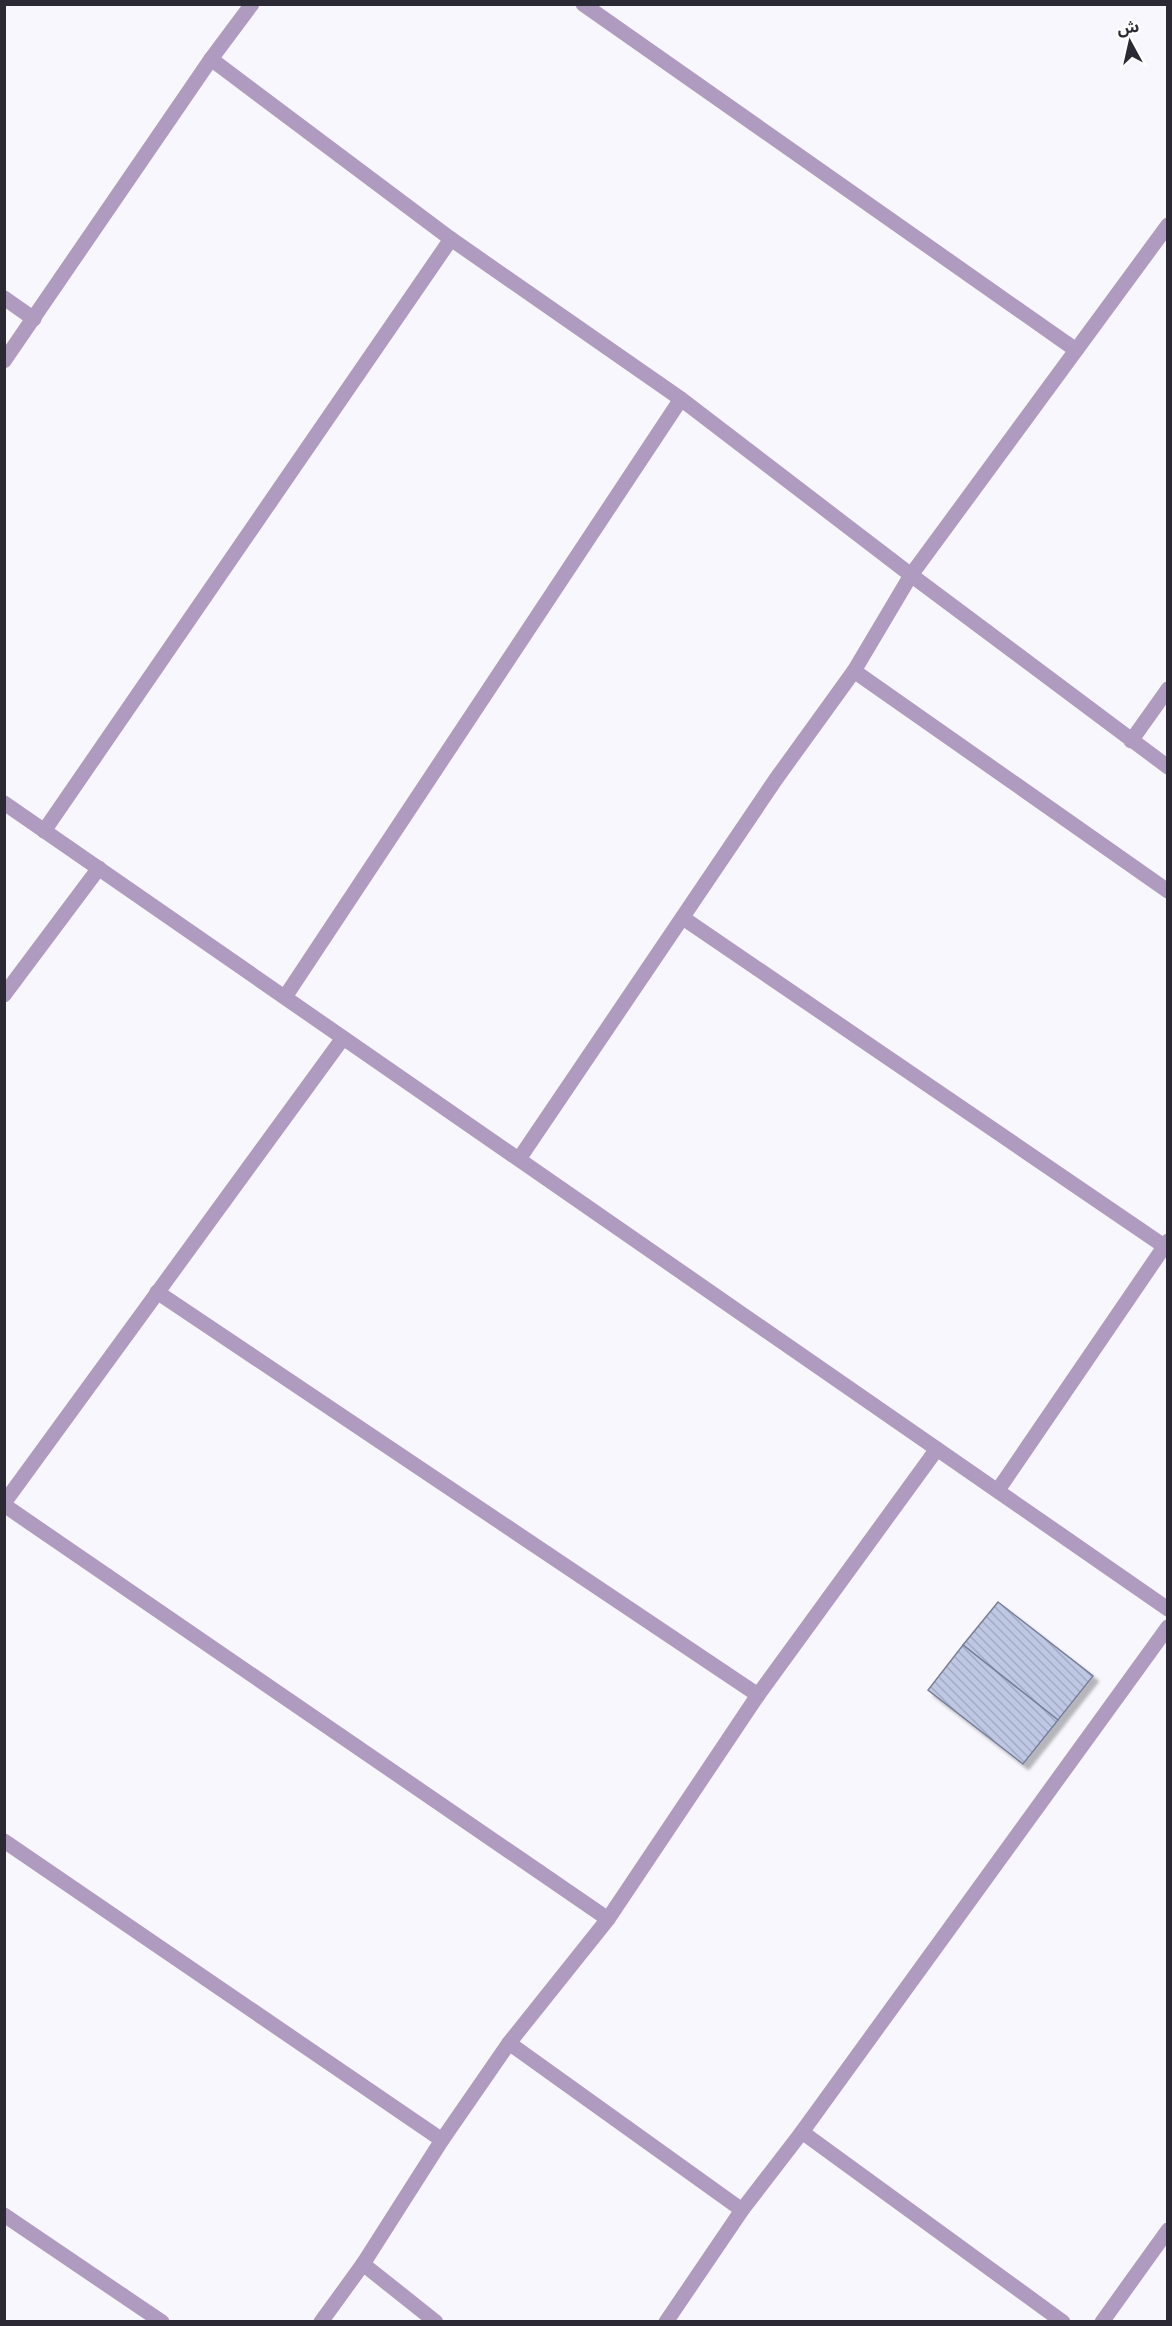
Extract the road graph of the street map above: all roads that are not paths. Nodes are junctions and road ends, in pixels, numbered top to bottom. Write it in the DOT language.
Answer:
graph roads {
  1 [pos="252,4"];
  2 [pos="583,4"];
  3 [pos="211,59"];
  4 [pos="1167,225"];
  5 [pos="451,239"];
  6 [pos="4,298"];
  7 [pos="34,320"];
  8 [pos="1076,350"];
  9 [pos="4,361"];
  10 [pos="681,399"];
  11 [pos="911,575"];
  12 [pos="854,671"];
  13 [pos="1167,689"];
  14 [pos="1131,741"];
  15 [pos="1167,766"];
  16 [pos="4,803"];
  17 [pos="44,831"];
  18 [pos="99,868"];
  19 [pos="1167,891"];
  20 [pos="683,918"];
  21 [pos="4,995"];
  22 [pos="285,997"];
  23 [pos="343,1038"];
  24 [pos="519,1159"];
  25 [pos="1166,1243"];
  26 [pos="157,1292"];
  27 [pos="937,1449"];
  28 [pos="998,1490"];
  29 [pos="4,1504"];
  30 [pos="1167,1609"];
  31 [pos="1167,1627"];
  32 [pos="758,1695"];
  33 [pos="4,1841"];
  34 [pos="608,1919"];
  35 [pos="509,2043"];
  36 [pos="802,2132"];
  37 [pos="442,2139"];
  38 [pos="742,2210"];
  39 [pos="4,2215"];
  40 [pos="1167,2230"];
  41 [pos="363,2264"];
  42 [pos="162,2322"];
  43 [pos="321,2322"];
  44 [pos="436,2322"];
  45 [pos="666,2322"];
  46 [pos="1063,2322"];
  47 [pos="1102,2322"];
  1 -- 3 [label="street"];
  2 -- 8 [label="street"];
  3 -- 5 [label="street"];
  3 -- 7 [label="street"];
  4 -- 8 [label="street"];
  5 -- 10 [label="street"];
  5 -- 17 [label="street"];
  6 -- 7 [label="street"];
  7 -- 9 [label="street"];
  8 -- 11 [label="street"];
  10 -- 11 [label="street"];
  10 -- 22 [label="street"];
  11 -- 12 [label="street"];
  11 -- 14 [label="street"];
  12 -- 19 [label="street"];
  12 -- 20 [label="street"];
  13 -- 14 [label="street"];
  14 -- 15 [label="street"];
  16 -- 17 [label="street"];
  17 -- 18 [label="street"];
  18 -- 21 [label="street"];
  18 -- 22 [label="street"];
  20 -- 24 [label="street"];
  20 -- 25 [label="street"];
  22 -- 23 [label="street"];
  23 -- 24 [label="street"];
  23 -- 26 [label="street"];
  24 -- 27 [label="street"];
  25 -- 28 [label="street"];
  26 -- 29 [label="street"];
  26 -- 32 [label="street"];
  27 -- 28 [label="street"];
  27 -- 32 [label="street"];
  28 -- 30 [label="street"];
  29 -- 34 [label="street"];
  31 -- 36 [label="street"];
  32 -- 34 [label="street"];
  33 -- 37 [label="street"];
  34 -- 35 [label="street"];
  35 -- 37 [label="street"];
  35 -- 38 [label="street"];
  36 -- 38 [label="street"];
  36 -- 46 [label="street"];
  37 -- 41 [label="street"];
  38 -- 45 [label="street"];
  39 -- 42 [label="street"];
  40 -- 47 [label="street"];
  41 -- 43 [label="street"];
  41 -- 44 [label="street"];
}
